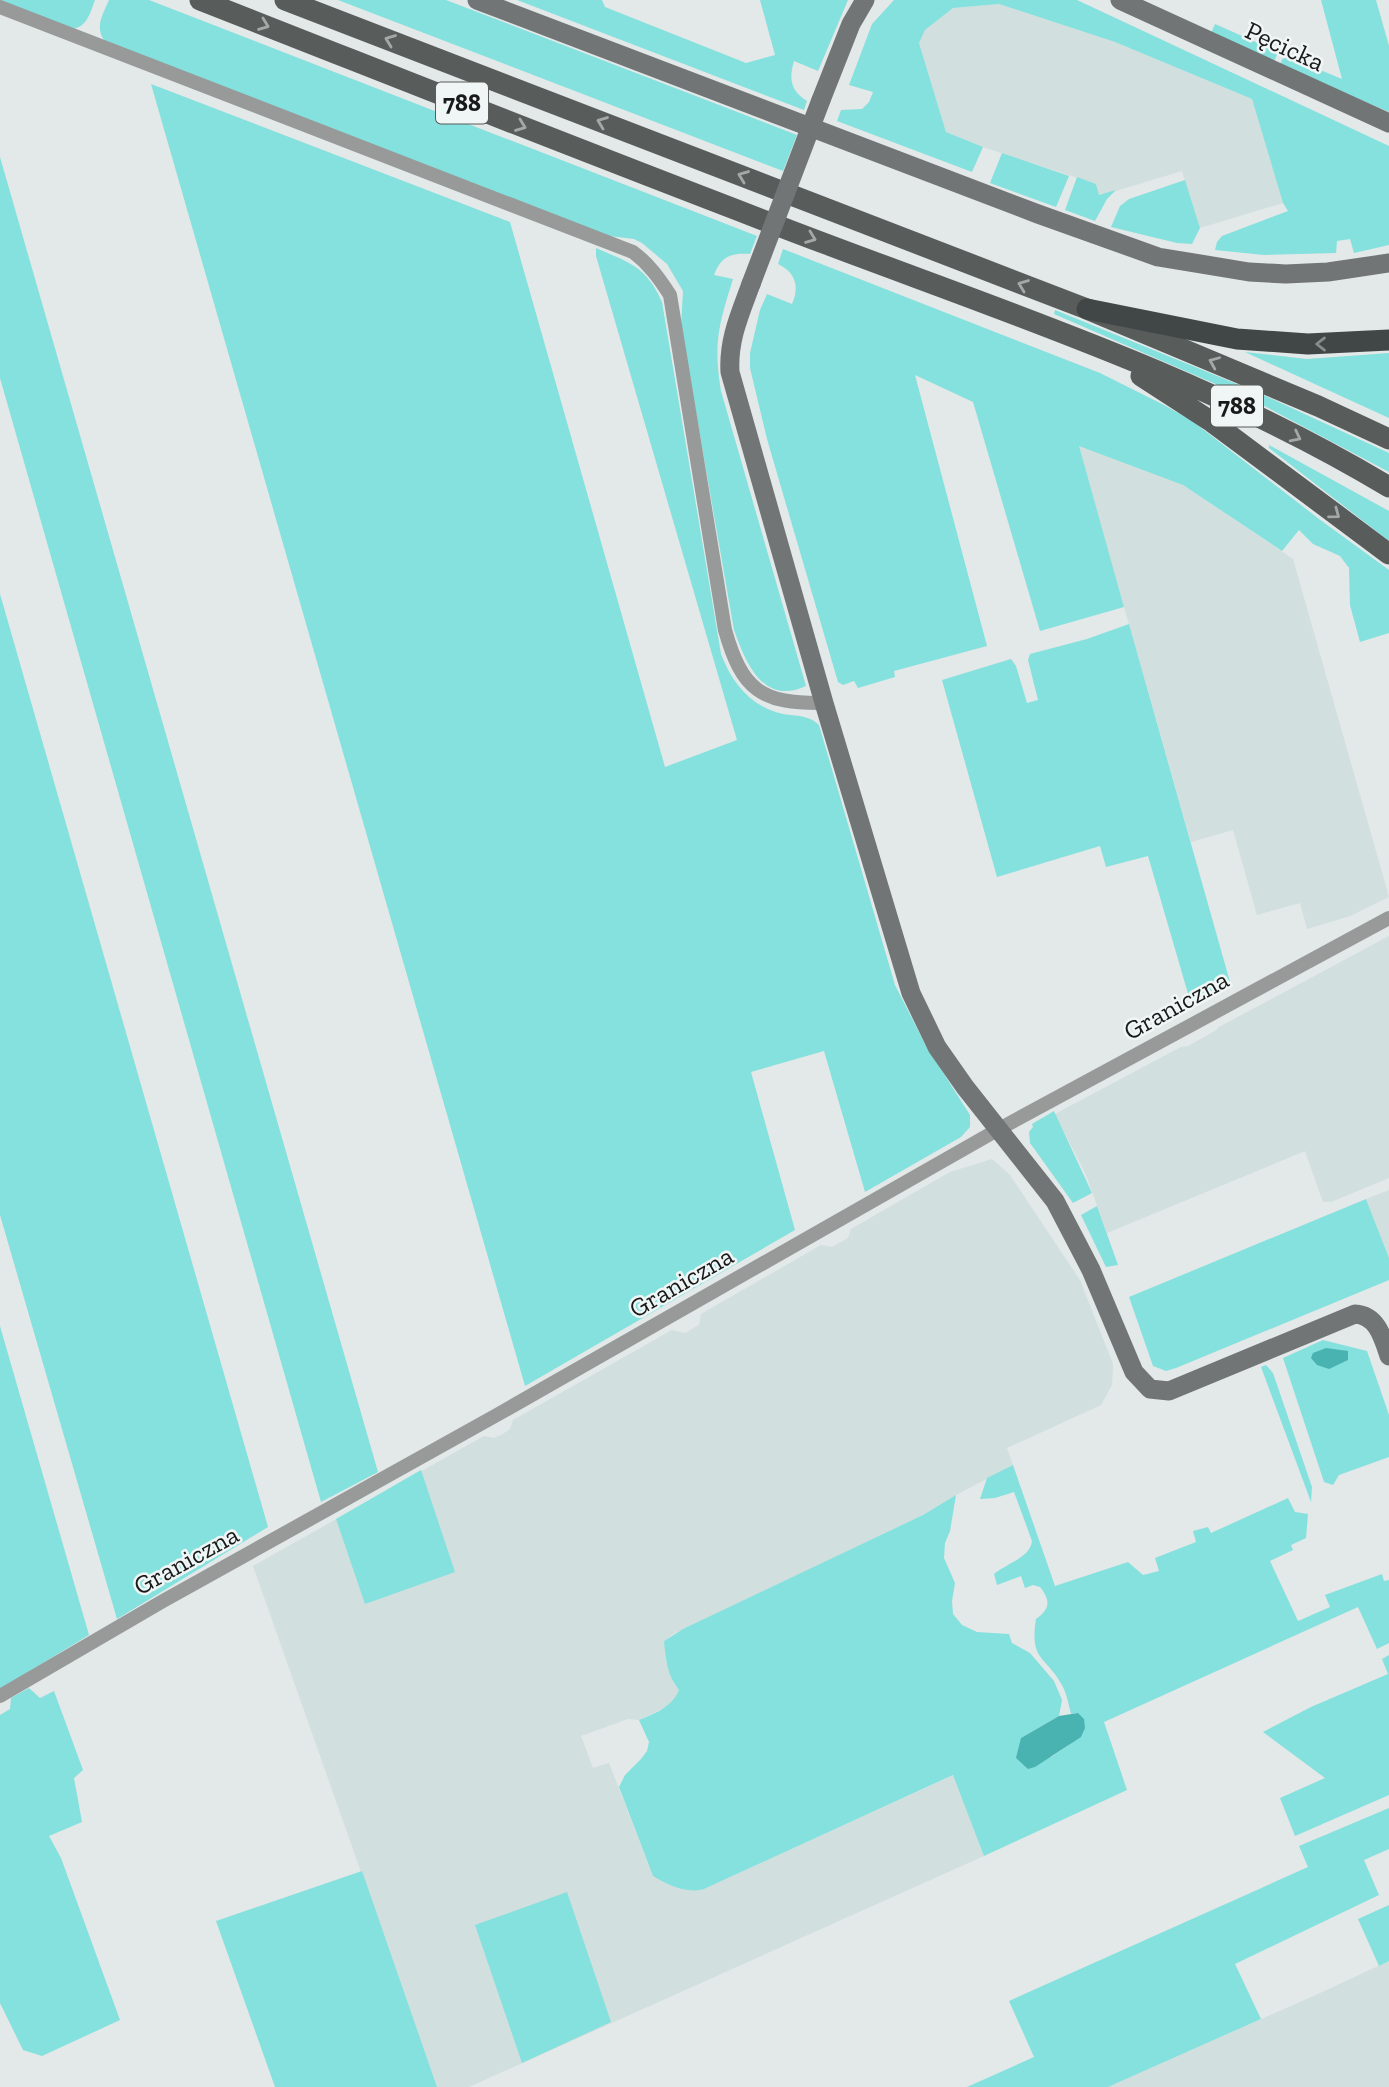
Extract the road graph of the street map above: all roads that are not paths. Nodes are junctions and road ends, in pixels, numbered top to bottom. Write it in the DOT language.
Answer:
graph roads {
  1 [pos="200,0"];
  2 [pos="285,0"];
  3 [pos="477,0"];
  4 [pos="865,0"];
  5 [pos="1120,0"];
  6 [pos="0,7"];
  7 [pos="1389,123"];
  8 [pos="1389,263"];
  9 [pos="1087,309"];
  10 [pos="1078,339"];
  11 [pos="1389,340"];
  12 [pos="1389,439"];
  13 [pos="1389,487"];
  14 [pos="1389,554"];
  15 [pos="824,703"];
  16 [pos="1389,918"];
  17 [pos="999,1129"];
  18 [pos="1389,1356"];
  19 [pos="0,1696"];
  1 -- 10 [label="main road, 788, one-way"];
  9 -- 2 [label="main road, 788, one-way"];
  3 -- 8 [label="street"];
  4 -- 15 [label="street, bridge"];
  5 -- 7 [label="street, Pęcicka"];
  6 -- 15 [label="street"];
  11 -- 9 [label="highway, one-way"];
  12 -- 9 [label="main road, 788, one-way"];
  10 -- 13 [label="main road, 788, one-way"];
  10 -- 14 [label="main road, one-way"];
  15 -- 17 [label="street"];
  16 -- 17 [label="street, Graniczna"];
  17 -- 18 [label="street"];
  17 -- 19 [label="street, Graniczna"];
}
